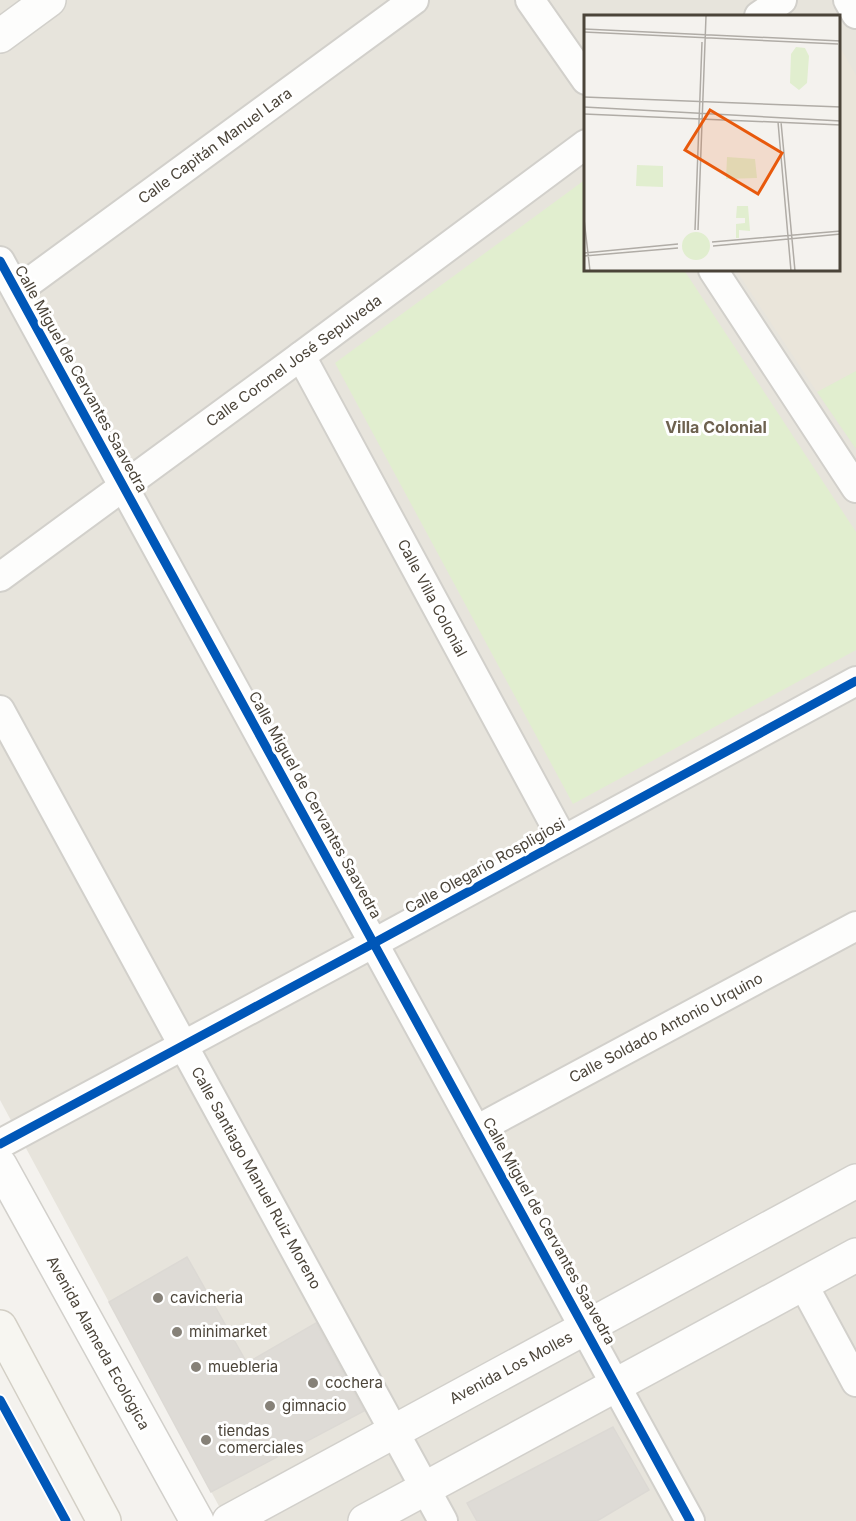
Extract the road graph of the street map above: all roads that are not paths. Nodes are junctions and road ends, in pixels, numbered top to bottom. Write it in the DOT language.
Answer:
graph roads {
  1 [pos="49,0"];
  2 [pos="414,0"];
  3 [pos="530,0"];
  4 [pos="782,0"];
  5 [pos="848,0"];
  6 [pos="856,14"];
  7 [pos="760,15"];
  8 [pos="0,36"];
  9 [pos="584,77"];
  10 [pos="584,145"];
  11 [pos="0,261"];
  12 [pos="714,272"];
  13 [pos="16,291"];
  14 [pos="301,356"];
  15 [pos="123,486"];
  16 [pos="856,488"];
  17 [pos="0,577"];
  18 [pos="856,681"];
  19 [pos="0,710"];
  20 [pos="562,840"];
  21 [pos="856,926"];
  22 [pos="374,943"];
  23 [pos="183,1044"];
  24 [pos="476,1130"];
  25 [pos="0,1143"];
  26 [pos="0,1165"];
  27 [pos="856,1181"];
  28 [pos="856,1255"];
  29 [pos="803,1284"];
  30 [pos="0,1327"];
  31 [pos="585,1328"];
  32 [pos="856,1382"];
  33 [pos="616,1385"];
  34 [pos="394,1431"];
  35 [pos="425,1488"];
  36 [pos="104,1521"];
  37 [pos="197,1521"];
  38 [pos="228,1521"];
  39 [pos="365,1521"];
  40 [pos="443,1521"];
  41 [pos="690,1521"];
  1 -- 8 [label="street"];
  2 -- 13 [label="street, Calle Capitán Manuel Lara"];
  3 -- 9 [label="street"];
  4 -- 7 [label="street"];
  5 -- 6 [label="street"];
  10 -- 14 [label="street, Calle Coronel José Sepulveda"];
  11 -- 13 [label="street, Calle Miguel de Cervantes Saavedra"];
  12 -- 16 [label="street"];
  13 -- 15 [label="street, Calle Miguel de Cervantes Saavedra"];
  14 -- 15 [label="street, Calle Coronel José Sepulveda"];
  14 -- 20 [label="street, Calle Villa Colonial"];
  15 -- 17 [label="street, Calle Coronel José Sepulveda"];
  15 -- 22 [label="street, Calle Miguel de Cervantes Saavedra"];
  18 -- 20 [label="street, Calle Olegario Rospligiosi"];
  19 -- 23 [label="street, Calle Santiago Manuel Ruiz Moreno"];
  20 -- 22 [label="street, Calle Olegario Rospligiosi"];
  21 -- 24 [label="street, Calle Soldado Antonio Urquino"];
  22 -- 23 [label="street, Calle Olegario Rospligiosi"];
  22 -- 24 [label="street, Calle Miguel de Cervantes Saavedra"];
  23 -- 25 [label="street, Calle Olegario Rospligiosi"];
  23 -- 34 [label="street, Calle Santiago Manuel Ruiz Moreno"];
  24 -- 31 [label="street, Calle Miguel de Cervantes Saavedra"];
  26 -- 37 [label="street, Avenida Alameda Ecológica"];
  27 -- 31 [label="street, Avenida Los Molles"];
  28 -- 29 [label="street"];
  29 -- 32 [label="street"];
  29 -- 33 [label="street"];
  30 -- 36 [label="main road"];
  31 -- 33 [label="street, Calle Miguel de Cervantes Saavedra"];
  31 -- 34 [label="street, Avenida Los Molles"];
  33 -- 35 [label="street"];
  33 -- 41 [label="street, Calle Miguel de Cervantes Saavedra"];
  34 -- 35 [label="street, Calle Santiago Manuel Ruiz Moreno"];
  34 -- 38 [label="street, Avenida Los Molles"];
  35 -- 39 [label="street"];
  35 -- 40 [label="street, Calle Santiago Manuel Ruiz Moreno"];
}
